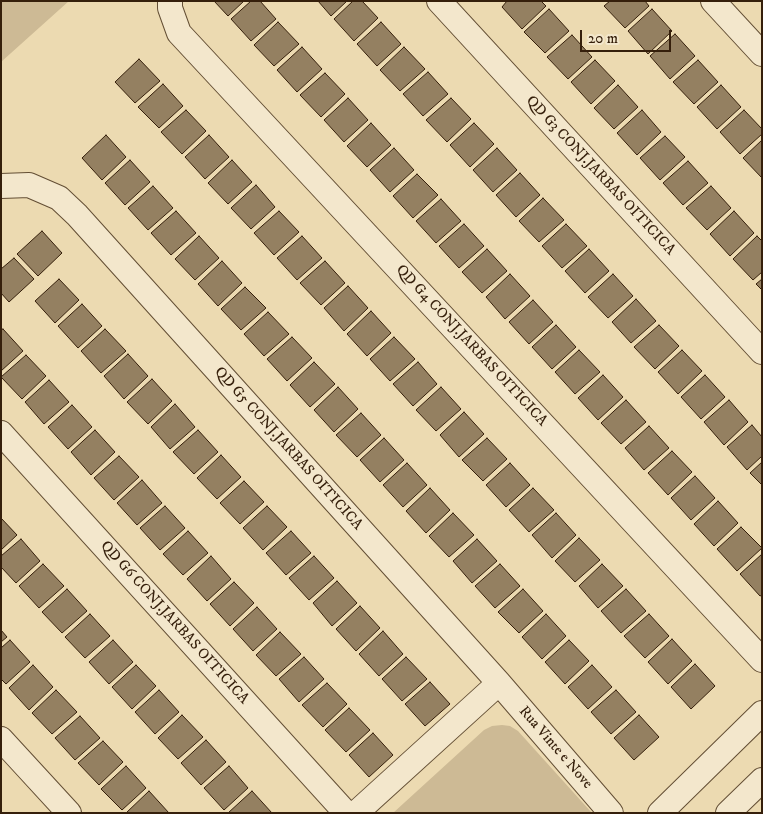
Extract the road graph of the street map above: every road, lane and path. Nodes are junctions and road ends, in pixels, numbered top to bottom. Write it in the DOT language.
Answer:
graph roads {
  1 [pos="170,1"];
  2 [pos="439,1"];
  3 [pos="713,1"];
  4 [pos="762,54"];
  5 [pos="1,186"];
  6 [pos="762,352"];
  7 [pos="1,433"];
  8 [pos="762,660"];
  9 [pos="499,683"];
  10 [pos="762,713"];
  11 [pos="1,739"];
  12 [pos="762,780"];
  13 [pos="69,813"];
  14 [pos="346,813"];
  15 [pos="356,813"];
  16 [pos="611,813"];
  17 [pos="660,813"];
  18 [pos="728,813"];
  1 -- 8 [label="street, QD G4 CONJ.JARBAS OITICICA"];
  2 -- 6 [label="street, QD G3 CONJ.JARBAS OITICICA"];
  3 -- 4 [label="street"];
  5 -- 9 [label="street, QD G5 CONJ.JARBAS OITICICA"];
  7 -- 14 [label="street, QD G6 CONJ.JARBAS OITICICA"];
  9 -- 15 [label="street"];
  9 -- 16 [label="street, Rua Vinte e Nove"];
  10 -- 17 [label="street"];
  11 -- 13 [label="street"];
  12 -- 18 [label="street"];
}
